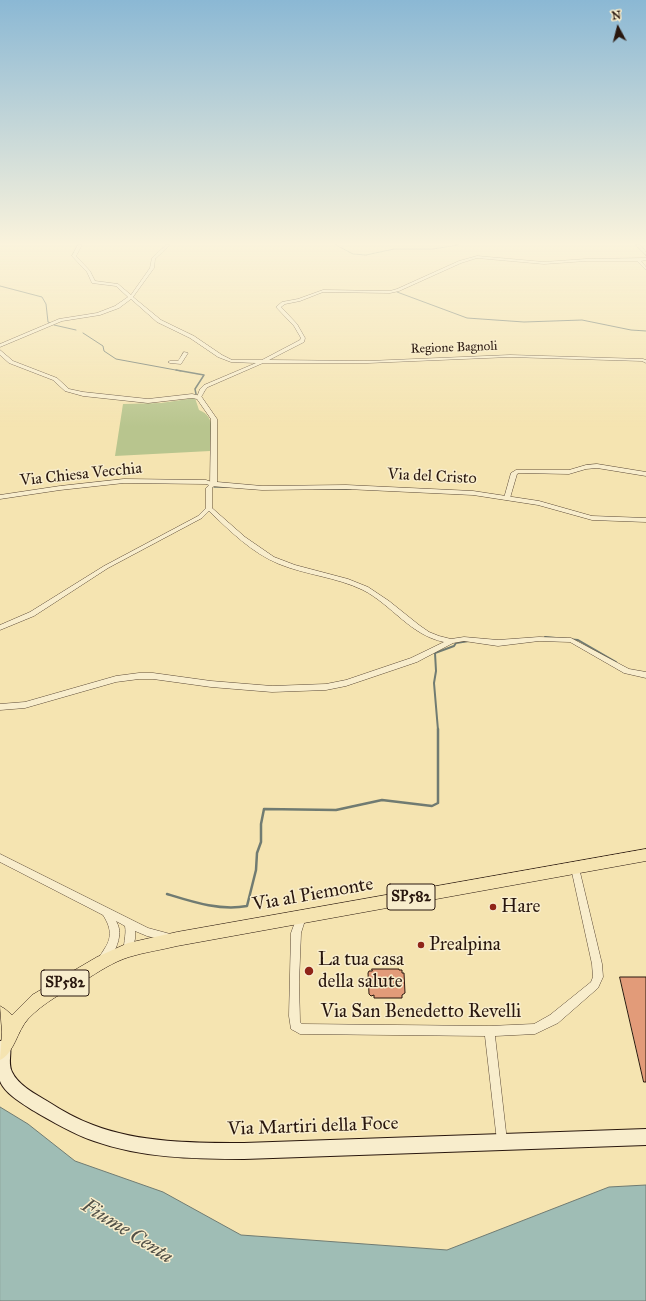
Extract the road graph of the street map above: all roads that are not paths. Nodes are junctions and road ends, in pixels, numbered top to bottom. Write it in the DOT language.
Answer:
graph roads {
  1 [pos="117,306"];
  2 [pos="141,306"];
  3 [pos="279,306"];
  4 [pos="0,346"];
  5 [pos="0,352"];
  6 [pos="186,353"];
  7 [pos="262,361"];
  8 [pos="170,362"];
  9 [pos="646,362"];
  10 [pos="199,397"];
  11 [pos="646,474"];
  12 [pos="213,484"];
  13 [pos="0,497"];
  14 [pos="209,497"];
  15 [pos="507,498"];
  16 [pos="210,508"];
  17 [pos="195,520"];
  18 [pos="646,520"];
  19 [pos="0,628"];
  20 [pos="452,641"];
  21 [pos="646,675"];
  22 [pos="0,707"];
  23 [pos="646,855"];
  24 [pos="0,858"];
  25 [pos="575,868"];
  26 [pos="106,911"];
  27 [pos="301,917"];
  28 [pos="126,921"];
  29 [pos="177,939"];
  30 [pos="128,950"];
  31 [pos="102,962"];
  32 [pos="30,1006"];
  33 [pos="0,1014"];
  34 [pos="10,1031"];
  35 [pos="489,1031"];
  36 [pos="2,1050"];
  37 [pos="2,1071"];
  38 [pos="646,1137"];
  39 [pos="502,1141"];
  1 -- 4 [label="street"];
  2 -- 7 [label="street, Regione Bagnoli"];
  3 -- 7 [label="street"];
  5 -- 10 [label="street"];
  6 -- 8 [label="street"];
  7 -- 9 [label="street, Regione Bagnoli"];
  7 -- 10 [label="street"];
  10 -- 12 [label="street"];
  11 -- 15 [label="street"];
  12 -- 13 [label="street, Via Chiesa Vecchia"];
  12 -- 14 [label="street"];
  12 -- 15 [label="street, Via del Cristo"];
  14 -- 16 [label="street"];
  14 -- 17 [label="street"];
  15 -- 18 [label="street, Via del Cristo"];
  16 -- 17 [label="street"];
  16 -- 20 [label="street"];
  17 -- 19 [label="street"];
  20 -- 21 [label="street"];
  20 -- 22 [label="street"];
  23 -- 25 [label="main road, Via al Piemonte / SP582"];
  24 -- 26 [label="street, Via al Piemonte"];
  25 -- 27 [label="main road, Via al Piemonte / SP582"];
  25 -- 35 [label="street, Via San Benedetto Revelli"];
  26 -- 28 [label="street, Via al Piemonte"];
  26 -- 31 [label="street, Via al Piemonte"];
  27 -- 29 [label="main road, Via al Piemonte / SP582"];
  27 -- 35 [label="street, Via San Benedetto Revelli"];
  28 -- 29 [label="street, Via al Piemonte"];
  28 -- 30 [label="street"];
  29 -- 30 [label="main road, Via al Piemonte / SP582"];
  30 -- 31 [label="main road, Via al Piemonte / SP582"];
  31 -- 32 [label="main road, Via al Piemonte / SP582"];
  32 -- 33 [label="main road, Via al Piemonte / SP582"];
  32 -- 34 [label="main road, Via al Piemonte / SP582"];
  33 -- 34 [label="main road"];
  34 -- 36 [label="main road, Via al Piemonte"];
  35 -- 39 [label="street"];
  36 -- 37 [label="main road, Via Martiri della Foce"];
  37 -- 39 [label="main road, Via Martiri della Foce"];
  38 -- 39 [label="main road, Via Martiri della Foce"];
}
